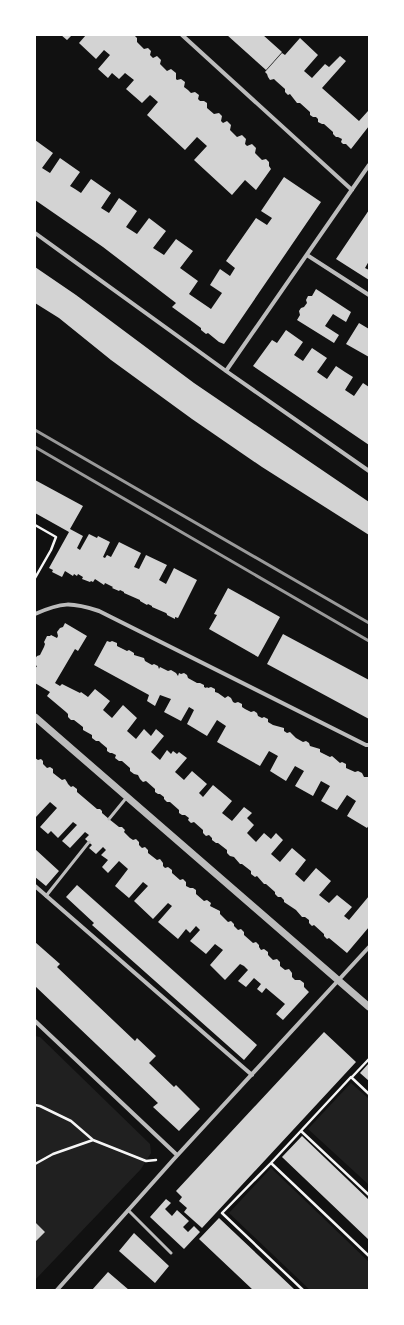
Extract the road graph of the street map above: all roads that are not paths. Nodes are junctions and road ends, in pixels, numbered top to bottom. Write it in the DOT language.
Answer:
graph roads {
  1 [pos="182,35"];
  2 [pos="369,165"];
  3 [pos="352,190"];
  4 [pos="35,233"];
  5 [pos="307,255"];
  6 [pos="369,295"];
  7 [pos="226,371"];
  8 [pos="369,471"];
  9 [pos="35,614"];
  10 [pos="35,717"];
  11 [pos="369,746"];
  12 [pos="127,797"];
  13 [pos="109,819"];
  14 [pos="89,842"];
  15 [pos="35,886"];
  16 [pos="46,896"];
  17 [pos="369,947"];
  18 [pos="339,980"];
  19 [pos="369,1007"];
  20 [pos="35,1021"];
  21 [pos="252,1075"];
  22 [pos="177,1155"];
  23 [pos="128,1210"];
  24 [pos="171,1253"];
  25 [pos="57,1290"];
  1 -- 3 [label="street"];
  2 -- 3 [label="street"];
  3 -- 5 [label="street"];
  4 -- 7 [label="street"];
  5 -- 6 [label="street"];
  5 -- 7 [label="street"];
  7 -- 8 [label="street"];
  9 -- 11 [label="street"];
  10 -- 12 [label="street"];
  12 -- 13 [label="lane"];
  12 -- 18 [label="street"];
  14 -- 16 [label="lane"];
  15 -- 16 [label="street"];
  16 -- 21 [label="street"];
  17 -- 18 [label="street"];
  18 -- 19 [label="street"];
  18 -- 21 [label="street"];
  20 -- 22 [label="street"];
  21 -- 22 [label="street"];
  22 -- 23 [label="street"];
  23 -- 24 [label="lane"];
  23 -- 25 [label="street"];
}
